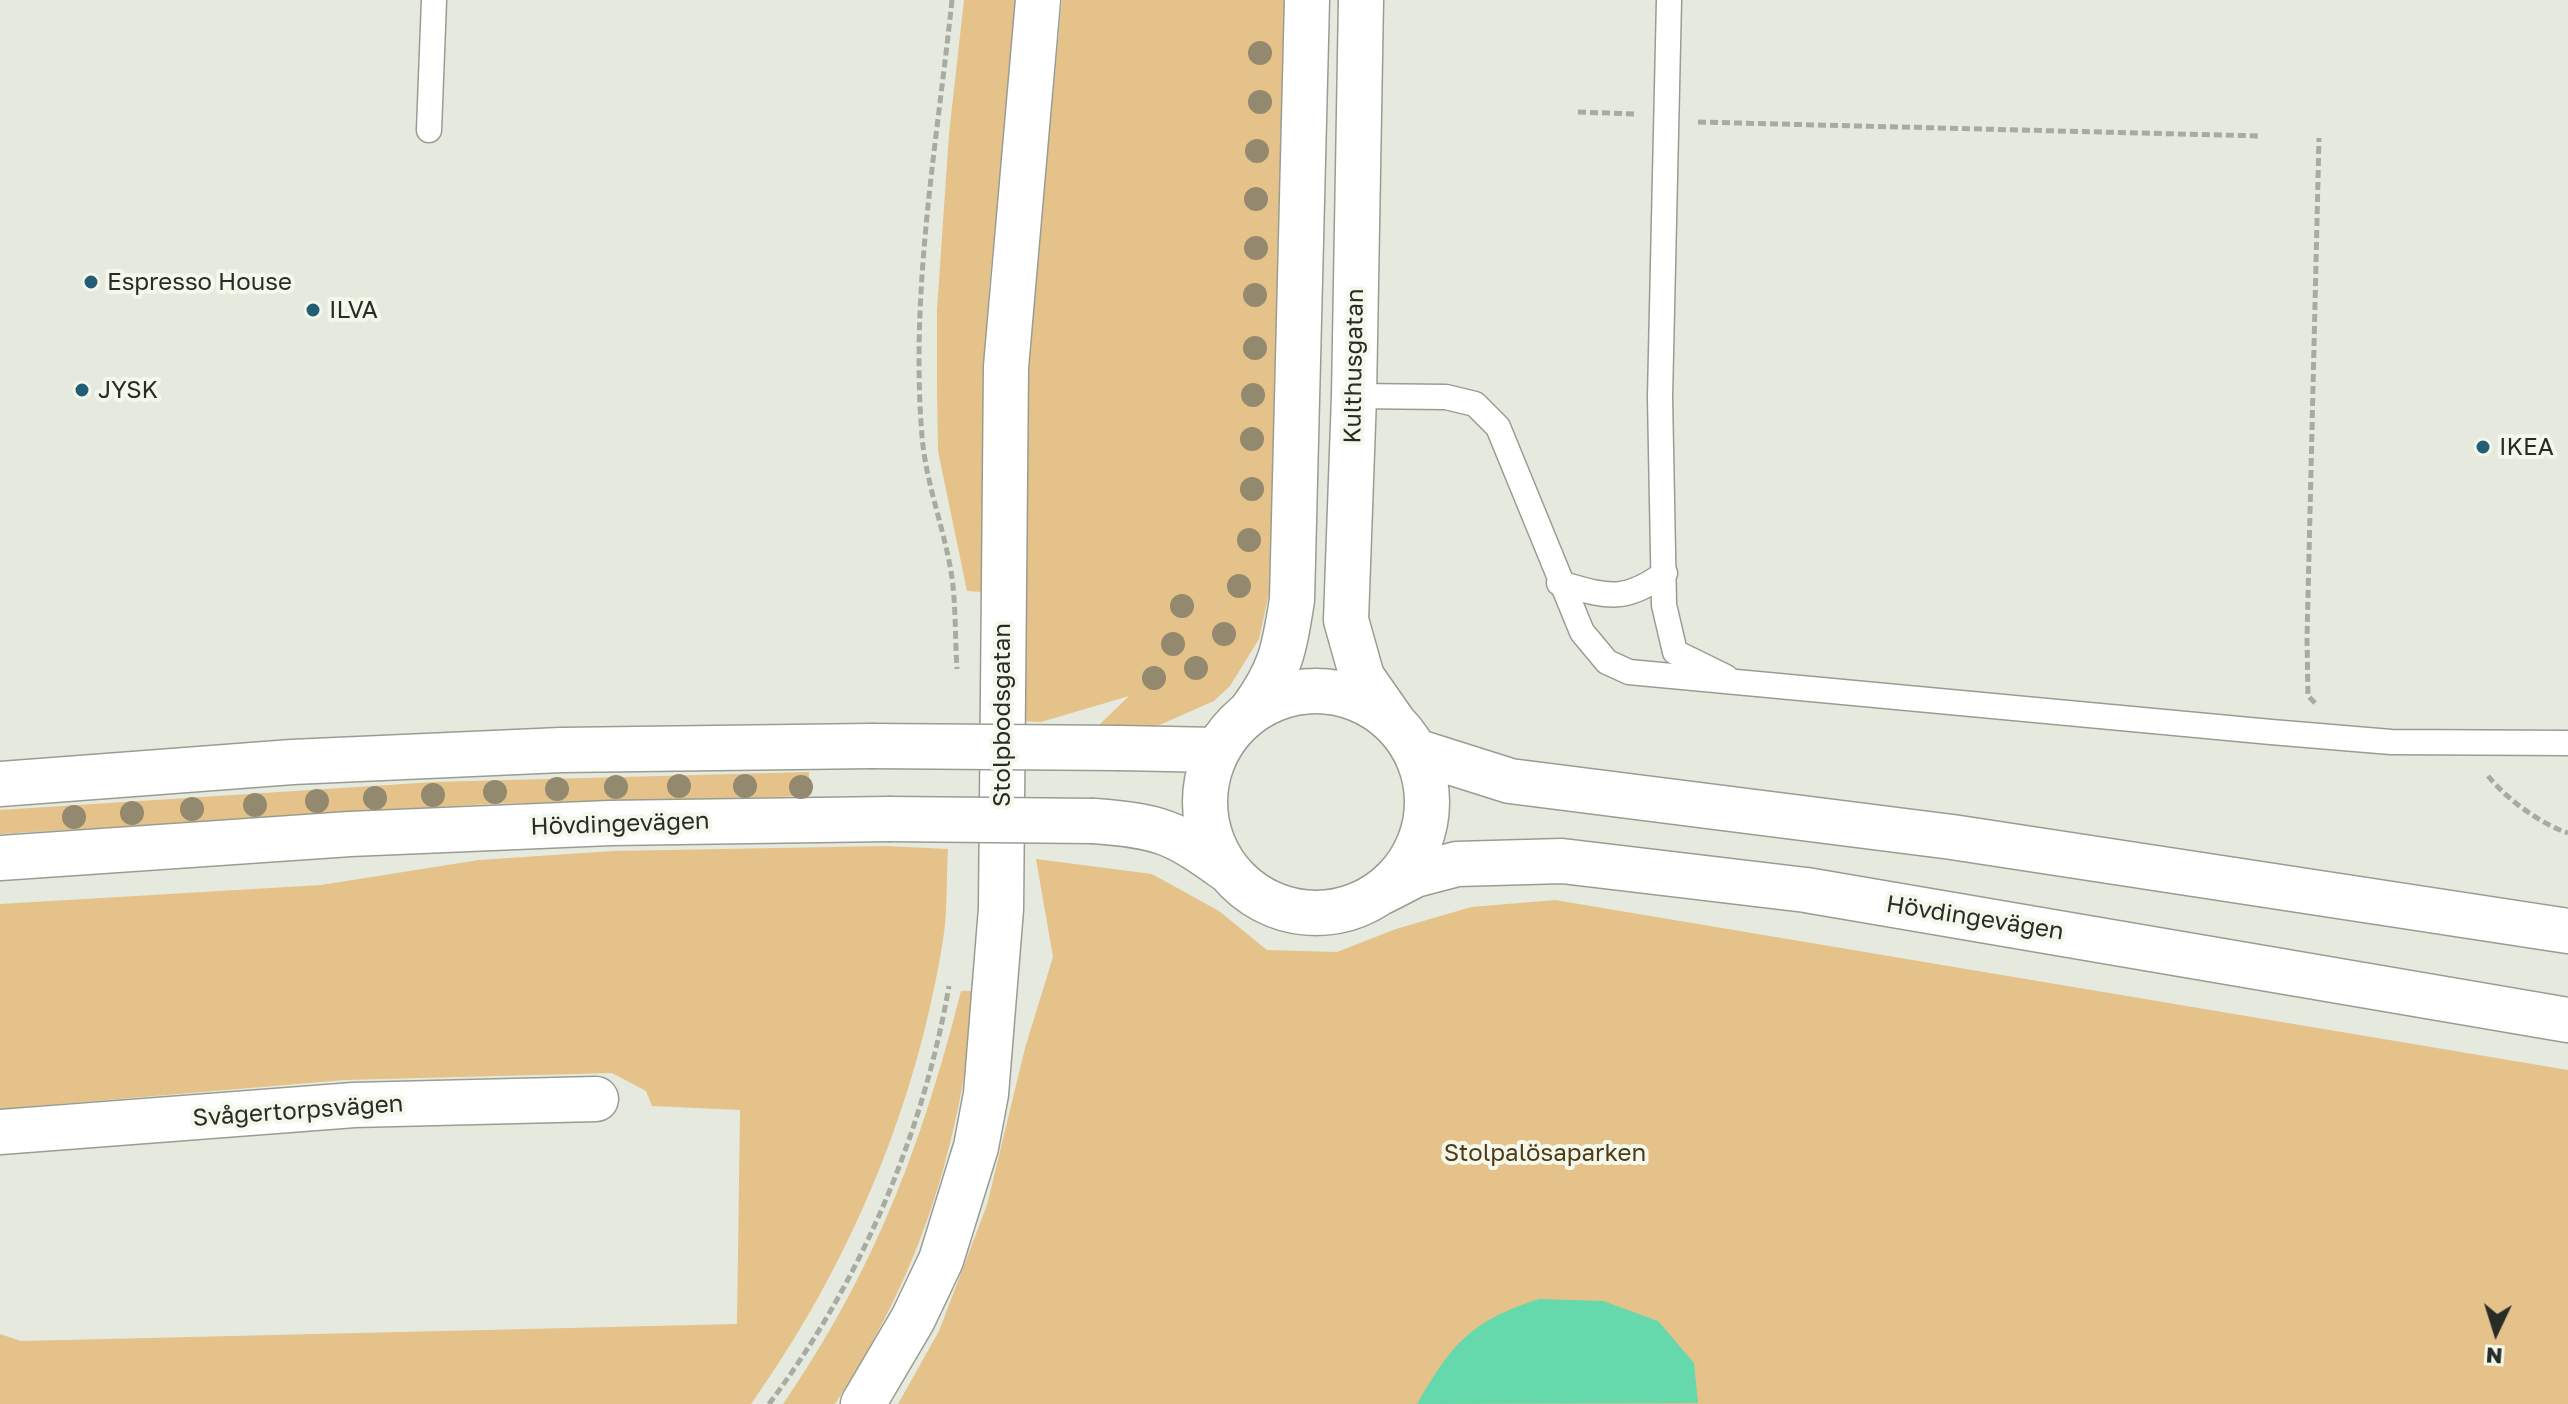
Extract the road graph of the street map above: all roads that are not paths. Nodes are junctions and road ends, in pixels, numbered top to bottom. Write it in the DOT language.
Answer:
graph roads {
  1 [pos="434,0"];
  2 [pos="1038,0"];
  3 [pos="1307,0"];
  4 [pos="1361,0"];
  5 [pos="1669,0"];
  6 [pos="429,130"];
  7 [pos="1354,396"];
  8 [pos="1665,573"];
  9 [pos="1559,583"];
  10 [pos="1733,681"];
  11 [pos="1251,711"];
  12 [pos="1404,736"];
  13 [pos="2568,743"];
  14 [pos="1217,750"];
  15 [pos="0,784"];
  16 [pos="0,858"];
  17 [pos="1229,871"];
  18 [pos="1382,892"];
  19 [pos="2568,931"];
  20 [pos="2568,1020"];
  21 [pos="596,1099"];
  22 [pos="0,1132"];
  23 [pos="863,1404"];
  1 -- 6 [label="lane"];
  2 -- 23 [label="street, Stolpbodsgatan"];
  3 -- 11 [label="street"];
  4 -- 7 [label="street, Kulthusgatan"];
  5 -- 8 [label="lane"];
  7 -- 9 [label="lane"];
  7 -- 12 [label="street, Kulthusgatan"];
  8 -- 9 [label="lane"];
  8 -- 10 [label="lane"];
  9 -- 10 [label="lane"];
  10 -- 13 [label="lane"];
  11 -- 12 [label="street, Hövdingevägen"];
  11 -- 14 [label="street, Hövdingevägen"];
  12 -- 18 [label="street, Hövdingevägen"];
  12 -- 19 [label="street, Hövdingevägen"];
  14 -- 15 [label="street, bridge"];
  14 -- 17 [label="street, Hövdingevägen"];
  16 -- 17 [label="street, Hövdingevägen, bridge"];
  17 -- 18 [label="street, Hövdingevägen"];
  18 -- 20 [label="street, Hövdingevägen"];
  21 -- 22 [label="street, Svågertorpsvägen"];
}
